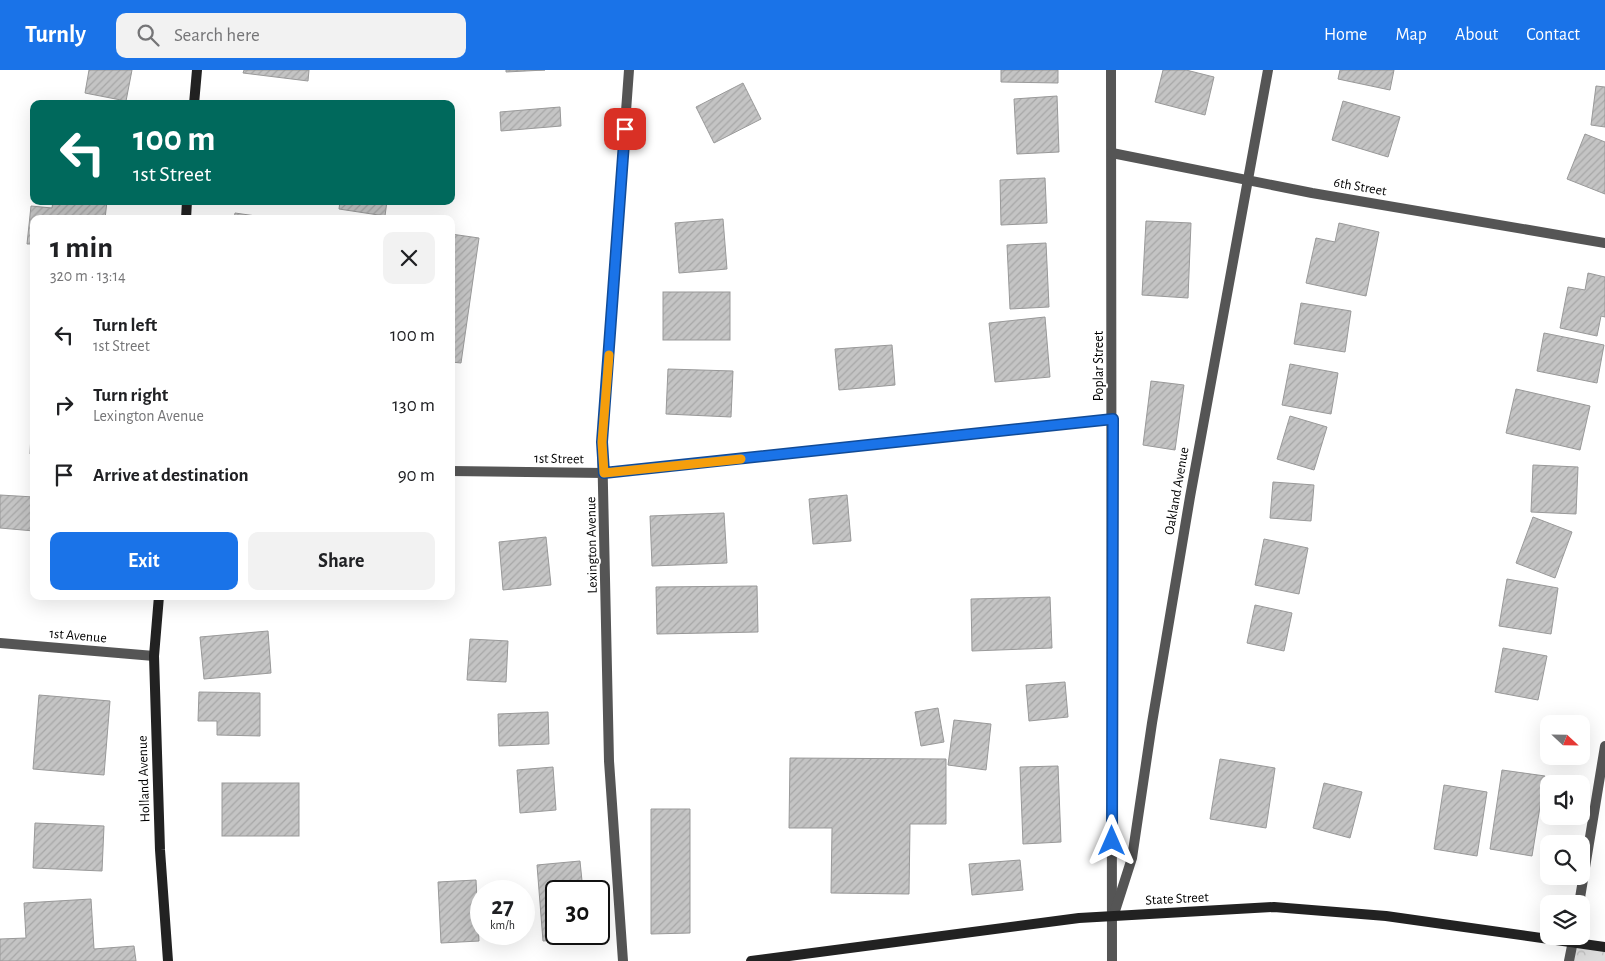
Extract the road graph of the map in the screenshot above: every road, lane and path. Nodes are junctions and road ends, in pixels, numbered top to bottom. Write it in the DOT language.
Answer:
graph roads {
  1 [pos="196,70"];
  2 [pos="629,70"];
  3 [pos="1111,70"];
  4 [pos="1268,70"];
  5 [pos="194,100"];
  6 [pos="1112,153"];
  7 [pos="1249,181"];
  8 [pos="1605,243"];
  9 [pos="1113,419"];
  10 [pos="455,471"];
  11 [pos="604,473"];
  12 [pos="159,600"];
  13 [pos="0,643"];
  14 [pos="154,656"];
  15 [pos="1605,746"];
  16 [pos="1580,895"];
  17 [pos="1114,917"];
  18 [pos="1540,935"];
  19 [pos="1590,943"];
  20 [pos="1573,945"];
  21 [pos="1605,947"];
  22 [pos="168,961"];
  23 [pos="623,961"];
  24 [pos="751,961"];
  25 [pos="1112,961"];
  26 [pos="1570,961"];
  1 -- 5 [label="main road"];
  2 -- 11 [label="street, Lexington Avenue"];
  3 -- 6 [label="street, Poplar Street"];
  4 -- 7 [label="street, Oakland Avenue"];
  6 -- 7 [label="street, 6th Street"];
  6 -- 9 [label="street, Poplar Street"];
  7 -- 8 [label="street, 6th Street"];
  7 -- 17 [label="street, Oakland Avenue"];
  9 -- 11 [label="street, 1st Street"];
  9 -- 17 [label="street, Poplar Street"];
  10 -- 11 [label="street, 1st Street"];
  11 -- 23 [label="street, Lexington Avenue"];
  12 -- 14 [label="main road, Holland Avenue"];
  13 -- 14 [label="street, 1st Avenue"];
  14 -- 22 [label="main road, Holland Avenue"];
  15 -- 16 [label="street"];
  17 -- 18 [label="main road, State Street"];
  17 -- 24 [label="main road, State Street"];
  17 -- 25 [label="street, Poplar Street"];
  19 -- 21 [label="main road, State Street"];
  20 -- 26 [label="street"];
}
